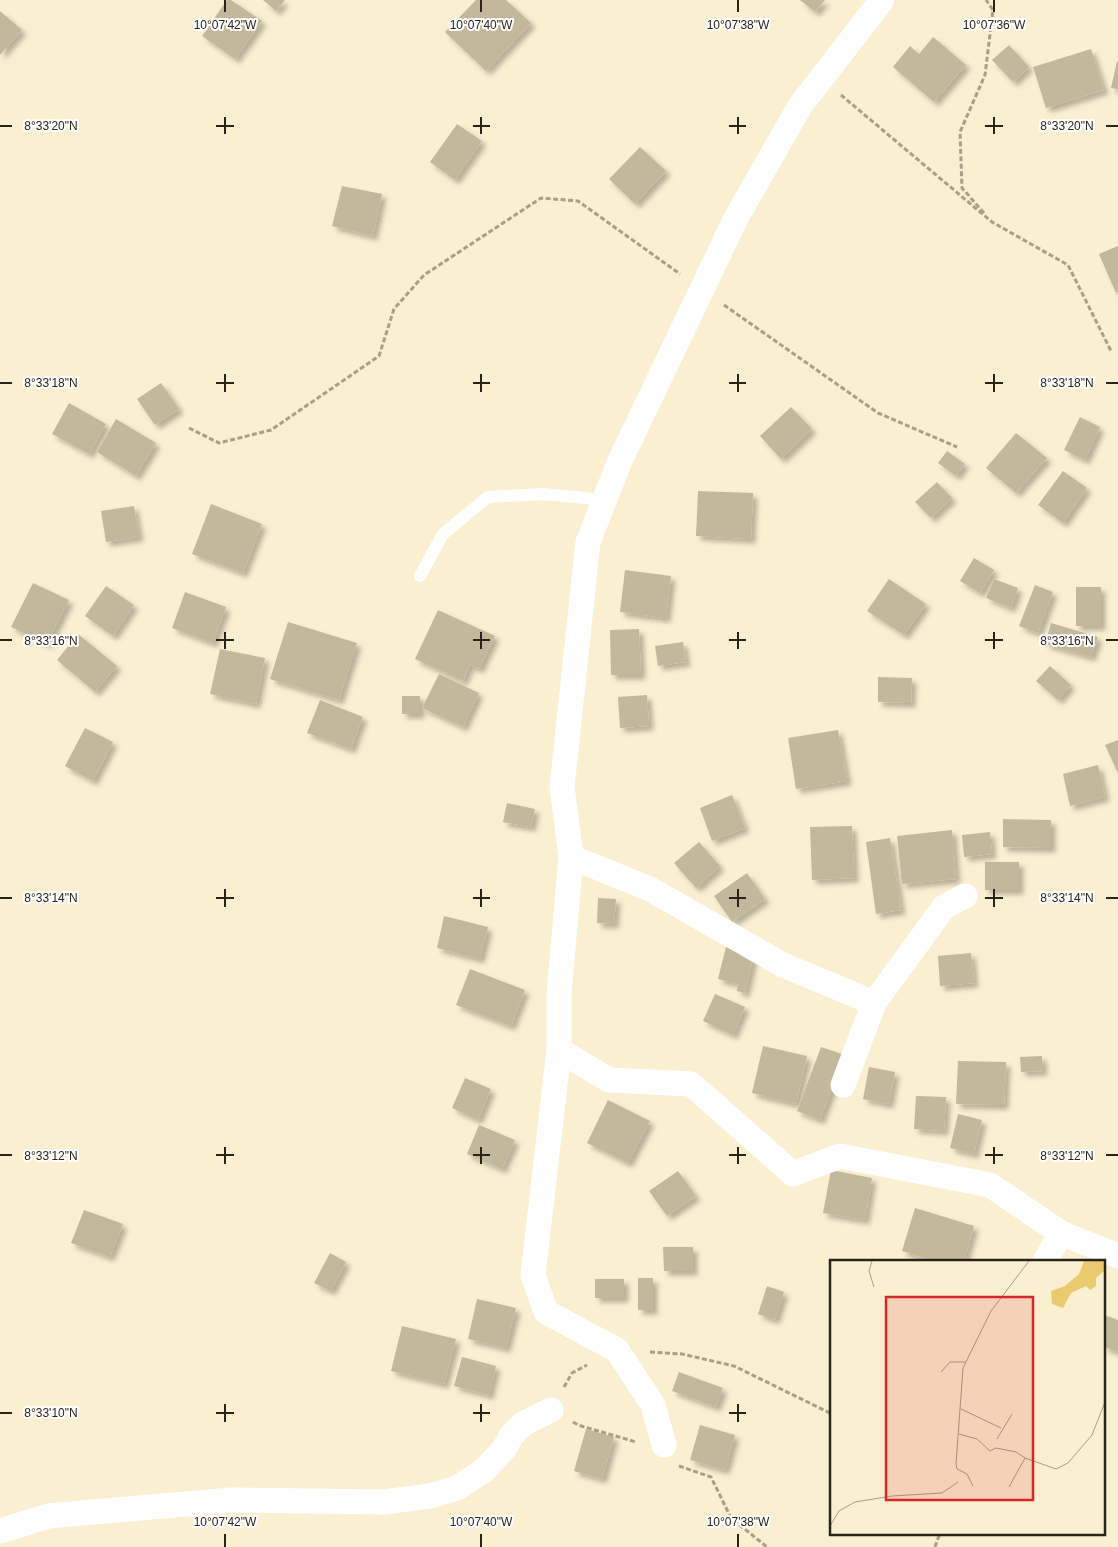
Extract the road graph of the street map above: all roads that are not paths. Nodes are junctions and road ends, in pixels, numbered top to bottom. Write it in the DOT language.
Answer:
graph roads {
  1 [pos="882,0"];
  2 [pos="604,500"];
  3 [pos="420,576"];
  4 [pos="571,857"];
  5 [pos="965,896"];
  6 [pos="874,1003"];
  7 [pos="559,1050"];
  8 [pos="843,1085"];
  9 [pos="1061,1233"];
  10 [pos="1118,1256"];
  11 [pos="1046,1260"];
  12 [pos="552,1410"];
  13 [pos="664,1445"];
  14 [pos="0,1532"];
  1 -- 2 [label="street"];
  2 -- 3 [label="lane"];
  2 -- 4 [label="street"];
  4 -- 6 [label="street"];
  4 -- 7 [label="street"];
  5 -- 6 [label="street"];
  6 -- 8 [label="street"];
  7 -- 9 [label="street"];
  7 -- 13 [label="street"];
  9 -- 10 [label="street"];
  9 -- 11 [label="street"];
  12 -- 14 [label="street"];
}
